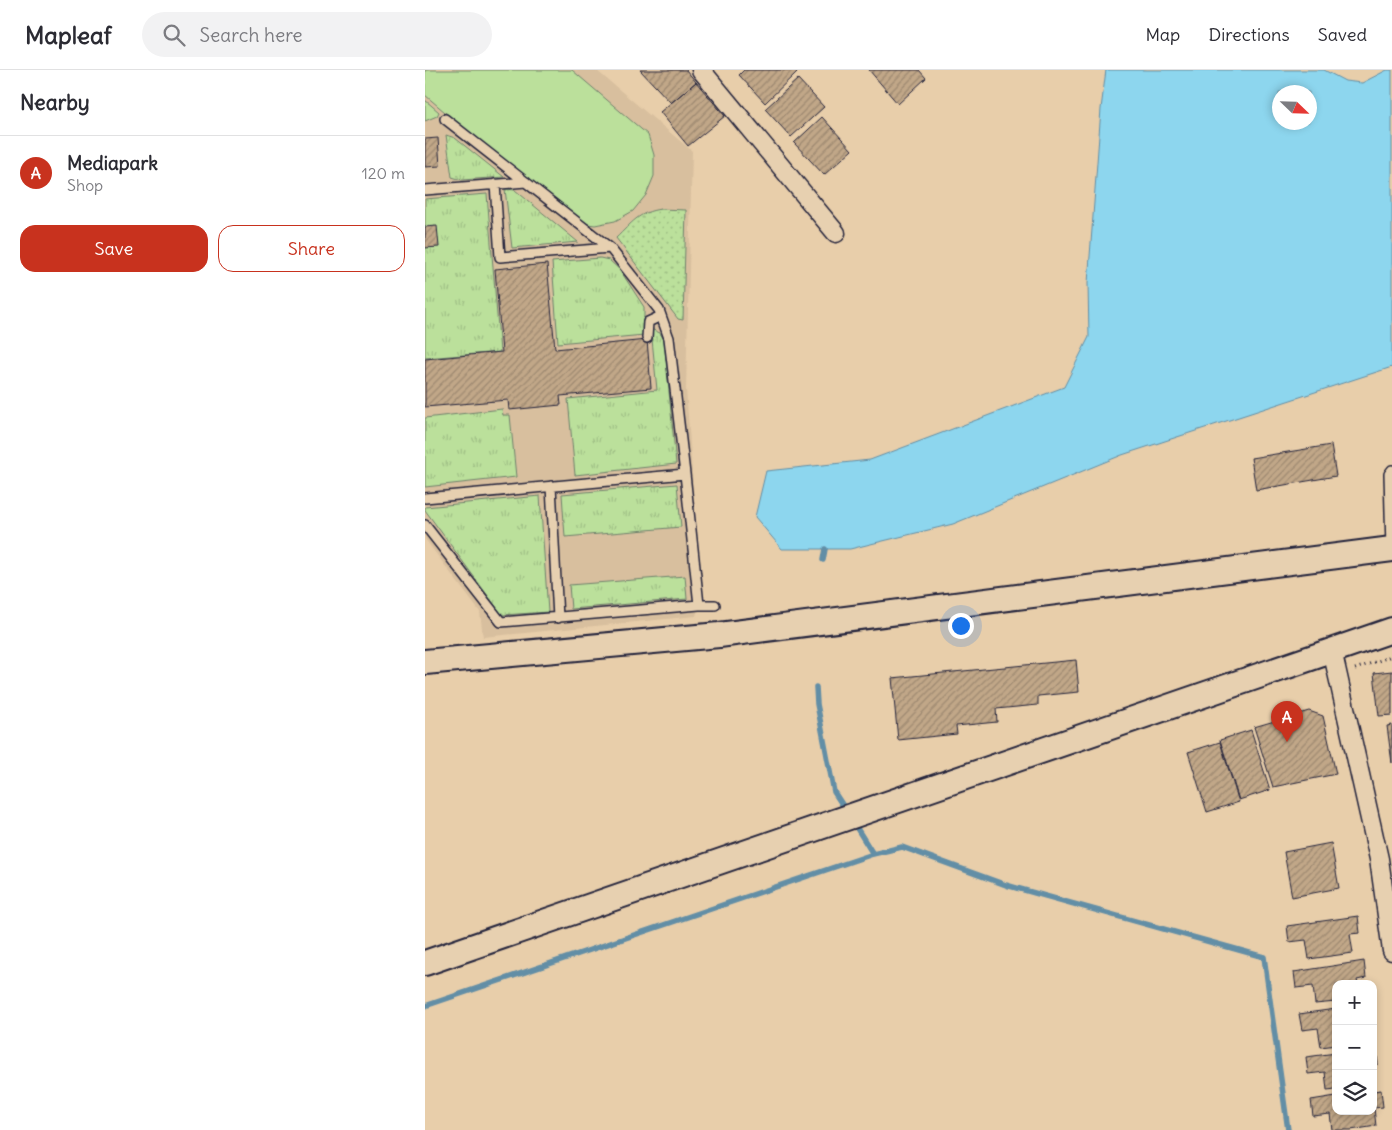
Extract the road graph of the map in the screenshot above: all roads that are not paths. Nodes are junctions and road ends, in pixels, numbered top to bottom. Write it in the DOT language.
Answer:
graph roads {
  1 [pos="701,70"];
  2 [pos="445,119"];
  3 [pos="526,182"];
  4 [pos="495,184"];
  5 [pos="425,190"];
  6 [pos="836,233"];
  7 [pos="610,248"];
  8 [pos="661,316"];
  9 [pos="647,338"];
  10 [pos="1392,470"];
  11 [pos="685,474"];
  12 [pos="551,486"];
  13 [pos="425,498"];
  14 [pos="425,525"];
  15 [pos="1391,549"];
  16 [pos="699,605"];
  17 [pos="715,605"];
  18 [pos="558,618"];
  19 [pos="1392,630"];
  20 [pos="1332,650"];
  21 [pos="425,662"];
  22 [pos="1392,951"];
  23 [pos="425,963"];
  1 -- 6 [label="street"];
  2 -- 3 [label="lane"];
  3 -- 4 [label="lane"];
  3 -- 7 [label="lane"];
  4 -- 5 [label="lane"];
  4 -- 7 [label="lane"];
  7 -- 8 [label="lane"];
  8 -- 9 [label="lane"];
  8 -- 11 [label="lane"];
  10 -- 15 [label="lane"];
  11 -- 12 [label="lane"];
  11 -- 16 [label="lane"];
  12 -- 13 [label="lane"];
  12 -- 18 [label="lane"];
  14 -- 18 [label="lane"];
  15 -- 21 [label="street"];
  16 -- 17 [label="lane"];
  16 -- 18 [label="lane"];
  19 -- 20 [label="street"];
  20 -- 22 [label="street"];
  20 -- 23 [label="street"];
}
